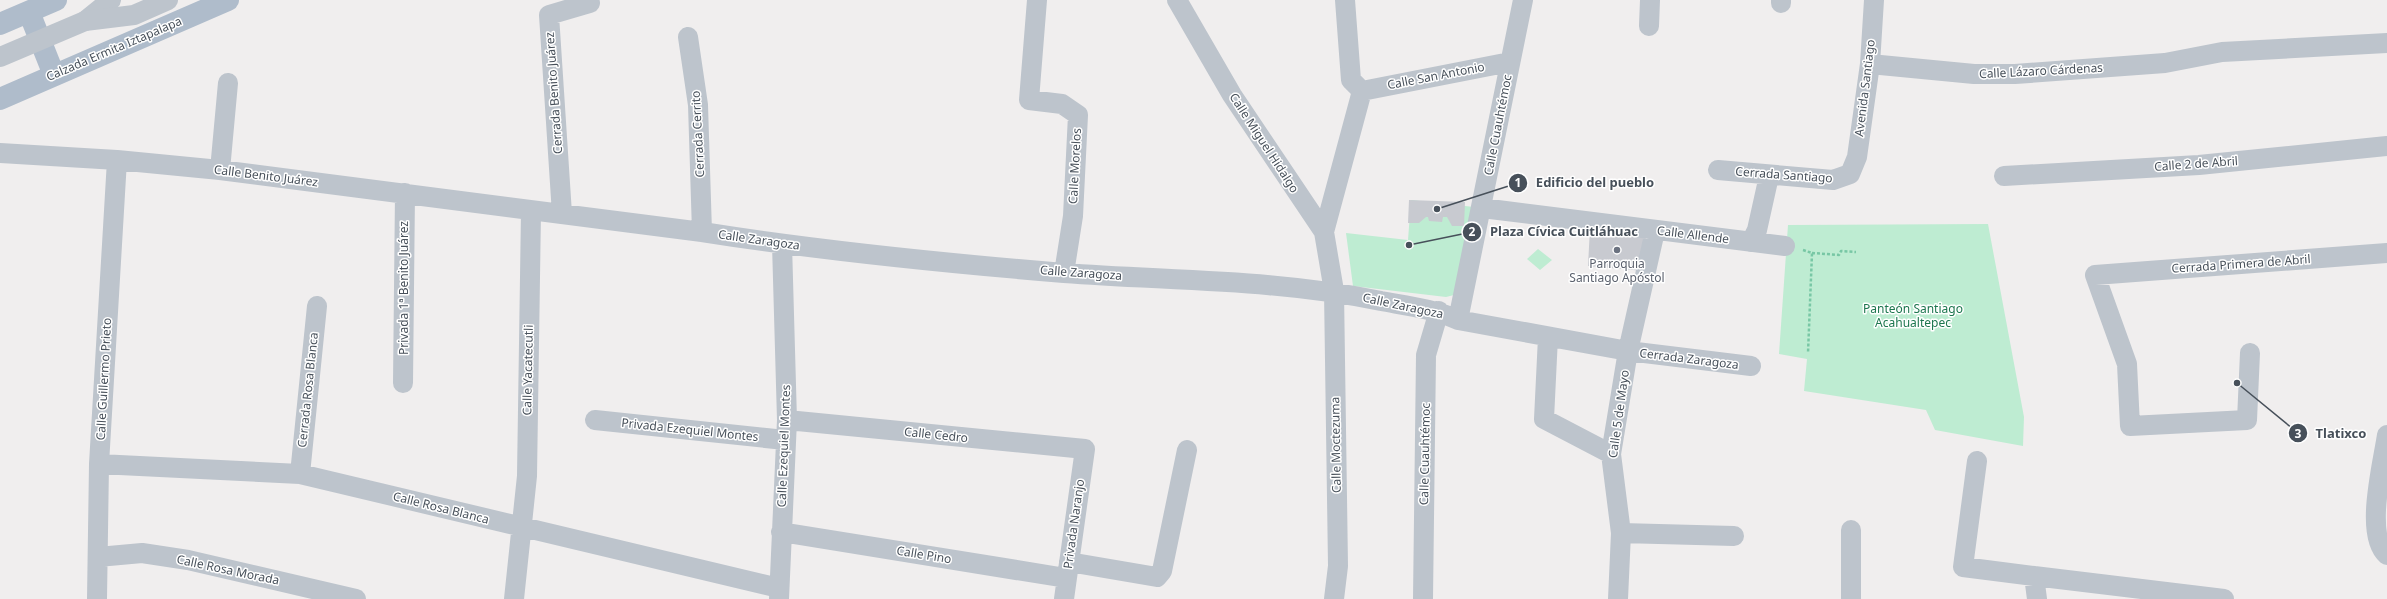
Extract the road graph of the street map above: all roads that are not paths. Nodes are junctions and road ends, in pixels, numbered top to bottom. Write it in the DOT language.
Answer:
graph roads {
  1 [pos="56,0"];
  2 [pos="111,0"];
  3 [pos="168,0"];
  4 [pos="228,0"];
  5 [pos="1038,0"];
  6 [pos="1177,0"];
  7 [pos="1346,0"];
  8 [pos="1523,0"];
  9 [pos="1650,0"];
  10 [pos="1874,0"];
  11 [pos="590,3"];
  12 [pos="26,4"];
  13 [pos="85,21"];
  14 [pos="0,24"];
  15 [pos="1649,26"];
  16 [pos="688,37"];
  17 [pos="2387,43"];
  18 [pos="0,57"];
  19 [pos="1510,62"];
  20 [pos="1870,64"];
  21 [pos="54,75"];
  22 [pos="228,83"];
  23 [pos="1362,91"];
  24 [pos="0,99"];
  25 [pos="2387,146"];
  26 [pos="0,153"];
  27 [pos="117,160"];
  28 [pos="220,170"];
  29 [pos="1718,170"];
  30 [pos="1850,174"];
  31 [pos="1769,176"];
  32 [pos="2004,176"];
  33 [pos="405,193"];
  34 [pos="1482,208"];
  35 [pos="531,211"];
  36 [pos="562,214"];
  37 [pos="1655,231"];
  38 [pos="702,232"];
  39 [pos="1324,232"];
  40 [pos="1751,242"];
  41 [pos="782,244"];
  42 [pos="1785,246"];
  43 [pos="2387,253"];
  44 [pos="1064,273"];
  45 [pos="1334,291"];
  46 [pos="317,306"];
  47 [pos="1439,311"];
  48 [pos="1458,320"];
  49 [pos="1548,337"];
  50 [pos="1628,351"];
  51 [pos="2250,353"];
  52 [pos="1751,366"];
  53 [pos="404,383"];
  54 [pos="595,420"];
  55 [pos="786,430"];
  56 [pos="2387,436"];
  57 [pos="1085,449"];
  58 [pos="1187,450"];
  59 [pos="1611,454"];
  60 [pos="1977,461"];
  61 [pos="99,464"];
  62 [pos="300,474"];
  63 [pos="2384,477"];
  64 [pos="522,528"];
  65 [pos="1851,530"];
  66 [pos="781,532"];
  67 [pos="1621,533"];
  68 [pos="1734,536"];
  69 [pos="2387,555"];
  70 [pos="98,557"];
  71 [pos="1068,570"];
  72 [pos="2034,576"];
  73 [pos="779,594"];
  74 [pos="96,599"];
  75 [pos="356,599"];
  76 [pos="514,599"];
  77 [pos="1064,599"];
  78 [pos="1334,599"];
  79 [pos="1423,599"];
  80 [pos="1618,599"];
  81 [pos="1850,599"];
  82 [pos="2037,599"];
  83 [pos="2224,599"];
  1 -- 12 [label="main road"];
  2 -- 13 [label="street"];
  3 -- 13 [label="street, bridge"];
  4 -- 21 [label="main road, Calzada Ermita Iztapalapa"];
  5 -- 44 [label="street, Calle Morelos"];
  6 -- 39 [label="street, Calle Miguel Hidalgo"];
  7 -- 23 [label="street"];
  8 -- 19 [label="street, Calle Cuauhtémoc"];
  9 -- 15 [label="street"];
  10 -- 20 [label="street, Avenida Santiago"];
  11 -- 36 [label="street, Cerrada Benito Juárez"];
  12 -- 14 [label="main road"];
  12 -- 21 [label="main road"];
  13 -- 18 [label="street, bridge"];
  16 -- 38 [label="street, Cerrada Cerrito"];
  17 -- 20 [label="street, Calle Lázaro Cárdenas"];
  19 -- 23 [label="street, Calle San Antonio"];
  19 -- 34 [label="street, Calle Cuauhtémoc"];
  20 -- 30 [label="street, Avenida Santiago"];
  21 -- 24 [label="main road, Calzada Ermita Iztapalapa"];
  22 -- 28 [label="street"];
  23 -- 39 [label="street"];
  25 -- 32 [label="street, Calle 2 de Abril"];
  26 -- 27 [label="street, Calle Benito Juárez"];
  27 -- 28 [label="street, Calle Benito Juárez"];
  27 -- 61 [label="street, Calle Guillermo Prieto"];
  28 -- 33 [label="street, Calle Benito Juárez"];
  29 -- 31 [label="street, Cerrada Santiago"];
  30 -- 31 [label="street, Cerrada Santiago"];
  31 -- 40 [label="street"];
  33 -- 35 [label="street, Calle Benito Juárez"];
  33 -- 53 [label="street, Privada 1ª Benito Juárez"];
  34 -- 37 [label="street, Calle Allende"];
  34 -- 48 [label="street, Calle Cuauhtémoc"];
  35 -- 36 [label="street, Calle Zaragoza"];
  35 -- 64 [label="street, Calle Yacatecutli"];
  36 -- 38 [label="street, Calle Zaragoza"];
  37 -- 40 [label="street, Calle Allende"];
  37 -- 50 [label="street, Calle 5 de Mayo"];
  38 -- 41 [label="street, Calle Zaragoza"];
  39 -- 45 [label="street, Calle Miguel Hidalgo"];
  40 -- 42 [label="street, Calle Allende"];
  41 -- 44 [label="street, Calle Zaragoza"];
  41 -- 55 [label="street, Calle Ezequiel Montes"];
  43 -- 51 [label="street, Cerrada Primera de Abril"];
  44 -- 45 [label="street, Calle Zaragoza"];
  45 -- 47 [label="street, Calle Zaragoza"];
  45 -- 78 [label="street, Calle Moctezuma"];
  46 -- 62 [label="street, Cerrada Rosa Blanca"];
  47 -- 48 [label="street, Calle Zaragoza"];
  47 -- 79 [label="street, Calle Cuauhtémoc"];
  48 -- 49 [label="street, Calle Zaragoza"];
  49 -- 50 [label="street, Calle Zaragoza"];
  49 -- 59 [label="street"];
  50 -- 52 [label="street, Cerrada Zaragoza"];
  50 -- 59 [label="street, Calle 5 de Mayo"];
  54 -- 55 [label="street, Privada Ezequiel Montes"];
  55 -- 57 [label="street, Calle Cedro"];
  55 -- 66 [label="street, Calle Ezequiel Montes"];
  56 -- 63 [label="street"];
  57 -- 71 [label="street, Privada Naranjo"];
  58 -- 71 [label="street, Calle Pino"];
  59 -- 67 [label="street, Calle 5 de Mayo"];
  60 -- 72 [label="street"];
  61 -- 62 [label="street, Calle Rosa Blanca"];
  61 -- 70 [label="street, Calle Guillermo Prieto"];
  62 -- 64 [label="street, Calle Rosa Blanca"];
  63 -- 69 [label="street"];
  64 -- 73 [label="street, Calle Rosa Blanca"];
  64 -- 76 [label="street, Calle Yacatecutli"];
  65 -- 81 [label="street"];
  66 -- 71 [label="street, Calle Pino"];
  66 -- 73 [label="street, Calle Ezequiel Montes"];
  67 -- 68 [label="street"];
  67 -- 80 [label="street, Calle 5 de Mayo"];
  70 -- 74 [label="street, Calle Guillermo Prieto"];
  70 -- 75 [label="street, Calle Rosa Morada"];
  71 -- 77 [label="street, Privada Naranjo"];
  72 -- 82 [label="street"];
  72 -- 83 [label="street"];
}
